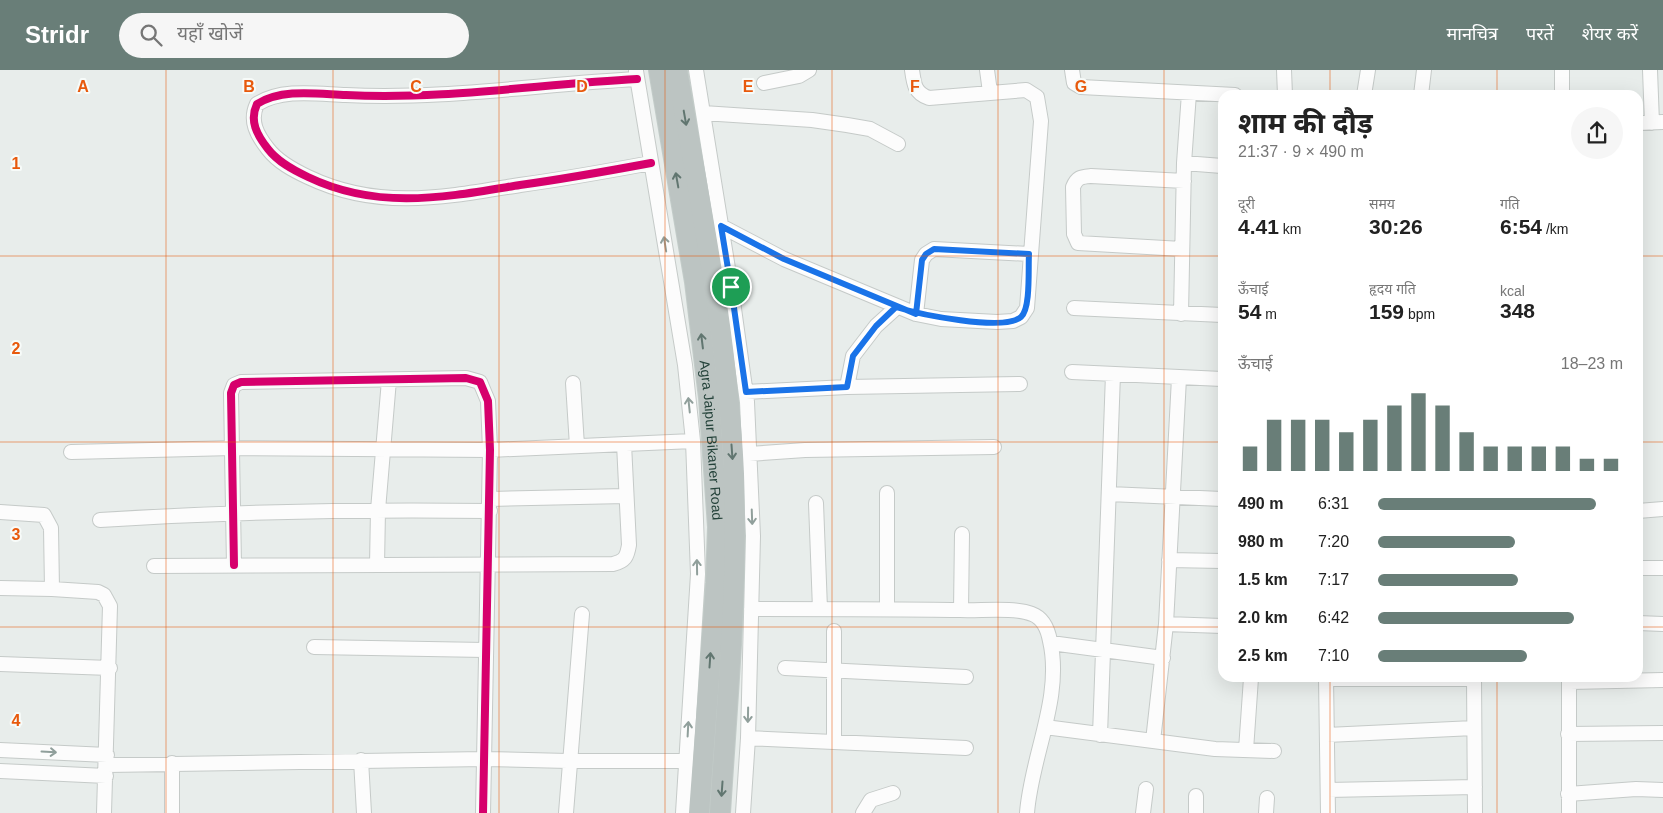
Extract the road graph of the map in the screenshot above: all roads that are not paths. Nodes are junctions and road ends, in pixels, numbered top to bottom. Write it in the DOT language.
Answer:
graph roads {
  1 [pos="659,70"];
  2 [pos="677,70"];
  3 [pos="696,70"];
  4 [pos="809,70"];
  5 [pos="912,70"];
  6 [pos="987,70"];
  7 [pos="1072,70"];
  8 [pos="1284,70"];
  9 [pos="1368,70"];
  10 [pos="1424,70"];
  11 [pos="1562,70"];
  12 [pos="1650,70"];
  13 [pos="636,74"];
  14 [pos="764,83"];
  15 [pos="1285,90"];
  16 [pos="1365,90"];
  17 [pos="1422,90"];
  18 [pos="1562,90"];
  19 [pos="990,92"];
  20 [pos="1189,93"];
  21 [pos="1218,94"];
  22 [pos="703,113"];
  23 [pos="1658,122"];
  24 [pos="1643,123"];
  25 [pos="898,144"];
  26 [pos="651,163"];
  27 [pos="1184,163"];
  28 [pos="1218,166"];
  29 [pos="1184,181"];
  30 [pos="721,226"];
  31 [pos="1182,249"];
  32 [pos="1029,254"];
  33 [pos="896,307"];
  34 [pos="1074,308"];
  35 [pos="916,314"];
  36 [pos="1181,314"];
  37 [pos="1218,315"];
  38 [pos="1072,372"];
  39 [pos="1112,374"];
  40 [pos="1178,378"];
  41 [pos="389,380"];
  42 [pos="1218,380"];
  43 [pos="573,383"];
  44 [pos="1020,384"];
  45 [pos="847,387"];
  46 [pos="746,392"];
  47 [pos="693,441"];
  48 [pos="624,444"];
  49 [pos="577,446"];
  50 [pos="994,447"];
  51 [pos="233,448"];
  52 [pos="384,448"];
  53 [pos="490,450"];
  54 [pos="71,452"];
  55 [pos="749,454"];
  56 [pos="887,493"];
  57 [pos="1109,494"];
  58 [pos="626,496"];
  59 [pos="1173,497"];
  60 [pos="1218,499"];
  61 [pos="816,503"];
  62 [pos="490,505"];
  63 [pos="1663,509"];
  64 [pos="378,510"];
  65 [pos="1643,510"];
  66 [pos="0,512"];
  67 [pos="233,512"];
  68 [pos="100,520"];
  69 [pos="962,534"];
  70 [pos="1169,560"];
  71 [pos="1218,561"];
  72 [pos="377,565"];
  73 [pos="488,565"];
  74 [pos="154,566"];
  75 [pos="234,566"];
  76 [pos="1643,568"];
  77 [pos="1663,568"];
  78 [pos="0,588"];
  79 [pos="52,589"];
  80 [pos="751,609"];
  81 [pos="820,609"];
  82 [pos="887,609"];
  83 [pos="961,610"];
  84 [pos="582,614"];
  85 [pos="1643,623"];
  86 [pos="1166,624"];
  87 [pos="1663,624"];
  88 [pos="1218,626"];
  89 [pos="834,631"];
  90 [pos="1051,643"];
  91 [pos="314,647"];
  92 [pos="1103,648"];
  93 [pos="485,650"];
  94 [pos="1163,658"];
  95 [pos="0,664"];
  96 [pos="110,668"];
  97 [pos="784,668"];
  98 [pos="835,672"];
  99 [pos="966,677"];
  100 [pos="1643,680"];
  101 [pos="1663,680"];
  102 [pos="1251,682"];
  103 [pos="1326,682"];
  104 [pos="1474,682"];
  105 [pos="1570,682"];
  106 [pos="1045,727"];
  107 [pos="1474,728"];
  108 [pos="1663,733"];
  109 [pos="1100,734"];
  110 [pos="1568,734"];
  111 [pos="1327,735"];
  112 [pos="748,738"];
  113 [pos="1153,741"];
  114 [pos="834,742"];
  115 [pos="966,748"];
  116 [pos="0,750"];
  117 [pos="1246,750"];
  118 [pos="1274,751"];
  119 [pos="484,759"];
  120 [pos="361,760"];
  121 [pos="686,761"];
  122 [pos="568,762"];
  123 [pos="172,763"];
  124 [pos="106,765"];
  125 [pos="0,771"];
  126 [pos="1475,787"];
  127 [pos="1146,789"];
  128 [pos="1328,790"];
  129 [pos="1663,790"];
  130 [pos="892,793"];
  131 [pos="1568,794"];
  132 [pos="1196,796"];
  133 [pos="1267,798"];
  134 [pos="692,810"];
  135 [pos="104,813"];
  136 [pos="172,813"];
  137 [pos="364,813"];
  138 [pos="483,813"];
  139 [pos="566,813"];
  140 [pos="720,813"];
  141 [pos="743,813"];
  142 [pos="863,813"];
  143 [pos="1027,813"];
  144 [pos="1144,813"];
  145 [pos="1196,813"];
  146 [pos="1266,813"];
  147 [pos="1328,813"];
  148 [pos="1476,813"];
  149 [pos="1569,813"];
  134 -- 1 [label="highway, Agra Jaipur Bikaner Road, one-way"];
  2 -- 140 [label="highway, Agra Jaipur Bikaner Road, one-way"];
  3 -- 22 [label="street"];
  4 -- 14 [label="street"];
  5 -- 19 [label="street"];
  6 -- 19 [label="street"];
  7 -- 20 [label="street"];
  8 -- 15 [label="street"];
  9 -- 16 [label="street"];
  10 -- 17 [label="street"];
  11 -- 18 [label="street"];
  12 -- 23 [label="street"];
  13 -- 26 [label="street"];
  13 -- 26 [label="street"];
  19 -- 32 [label="street"];
  20 -- 21 [label="street"];
  20 -- 27 [label="street"];
  22 -- 25 [label="street"];
  22 -- 30 [label="street"];
  23 -- 24 [label="street"];
  47 -- 26 [label="street, one-way"];
  27 -- 28 [label="street"];
  27 -- 29 [label="street"];
  29 -- 31 [label="street"];
  29 -- 31 [label="street"];
  30 -- 33 [label="street"];
  30 -- 46 [label="street"];
  31 -- 36 [label="street"];
  32 -- 35 [label="street"];
  32 -- 35 [label="street"];
  33 -- 35 [label="street"];
  33 -- 45 [label="street"];
  34 -- 36 [label="street"];
  36 -- 37 [label="street"];
  38 -- 39 [label="street"];
  39 -- 40 [label="street"];
  39 -- 57 [label="street"];
  40 -- 42 [label="street"];
  40 -- 59 [label="street"];
  41 -- 51 [label="street"];
  41 -- 52 [label="street"];
  41 -- 53 [label="street"];
  43 -- 49 [label="street"];
  44 -- 45 [label="street"];
  45 -- 46 [label="street"];
  46 -- 55 [label="street"];
  47 -- 48 [label="street"];
  121 -- 47 [label="street, one-way"];
  48 -- 49 [label="street"];
  48 -- 58 [label="street"];
  49 -- 53 [label="street"];
  50 -- 55 [label="street"];
  51 -- 52 [label="street"];
  51 -- 54 [label="street"];
  51 -- 67 [label="street"];
  52 -- 53 [label="street"];
  52 -- 64 [label="street"];
  53 -- 62 [label="street"];
  55 -- 80 [label="street, one-way"];
  56 -- 82 [label="street"];
  57 -- 59 [label="street"];
  57 -- 92 [label="street"];
  58 -- 62 [label="street"];
  58 -- 73 [label="street"];
  59 -- 60 [label="street"];
  59 -- 70 [label="street"];
  61 -- 81 [label="street"];
  62 -- 64 [label="street"];
  62 -- 73 [label="street"];
  63 -- 65 [label="street"];
  64 -- 67 [label="street"];
  64 -- 72 [label="street"];
  66 -- 79 [label="street"];
  67 -- 68 [label="street"];
  67 -- 75 [label="street"];
  69 -- 83 [label="street"];
  70 -- 71 [label="street"];
  70 -- 86 [label="street"];
  72 -- 73 [label="street"];
  72 -- 75 [label="street"];
  73 -- 93 [label="street"];
  74 -- 75 [label="street"];
  76 -- 77 [label="street"];
  78 -- 79 [label="street"];
  79 -- 96 [label="street"];
  80 -- 81 [label="street"];
  80 -- 112 [label="street, one-way"];
  81 -- 82 [label="street"];
  82 -- 83 [label="street"];
  83 -- 90 [label="street"];
  84 -- 122 [label="street"];
  85 -- 87 [label="street"];
  86 -- 88 [label="street"];
  86 -- 94 [label="street"];
  89 -- 98 [label="street"];
  90 -- 92 [label="street"];
  90 -- 106 [label="street"];
  91 -- 93 [label="street"];
  92 -- 94 [label="street"];
  92 -- 109 [label="street"];
  93 -- 119 [label="street"];
  94 -- 113 [label="street"];
  95 -- 96 [label="street"];
  96 -- 124 [label="street"];
  97 -- 98 [label="street"];
  98 -- 99 [label="street"];
  98 -- 114 [label="street"];
  100 -- 101 [label="street"];
  102 -- 117 [label="street"];
  103 -- 111 [label="street"];
  104 -- 107 [label="street"];
  105 -- 110 [label="street"];
  106 -- 109 [label="street"];
  106 -- 143 [label="street"];
  107 -- 111 [label="street"];
  107 -- 126 [label="street"];
  108 -- 110 [label="street"];
  109 -- 113 [label="street"];
  110 -- 131 [label="street"];
  111 -- 128 [label="street"];
  112 -- 114 [label="street"];
  112 -- 141 [label="street"];
  113 -- 117 [label="street"];
  114 -- 115 [label="street"];
  116 -- 124 [label="street, one-way"];
  117 -- 118 [label="street"];
  119 -- 120 [label="street"];
  119 -- 122 [label="street"];
  119 -- 138 [label="street"];
  120 -- 123 [label="street"];
  120 -- 137 [label="street"];
  121 -- 122 [label="street"];
  121 -- 134 [label="street"];
  122 -- 139 [label="street"];
  123 -- 124 [label="street"];
  123 -- 136 [label="street"];
  124 -- 125 [label="street"];
  124 -- 135 [label="street"];
  126 -- 128 [label="street"];
  126 -- 148 [label="street"];
  127 -- 144 [label="street"];
  128 -- 147 [label="street"];
  129 -- 131 [label="street"];
  130 -- 142 [label="street"];
  131 -- 149 [label="street"];
  132 -- 145 [label="street"];
  133 -- 146 [label="street"];
}
